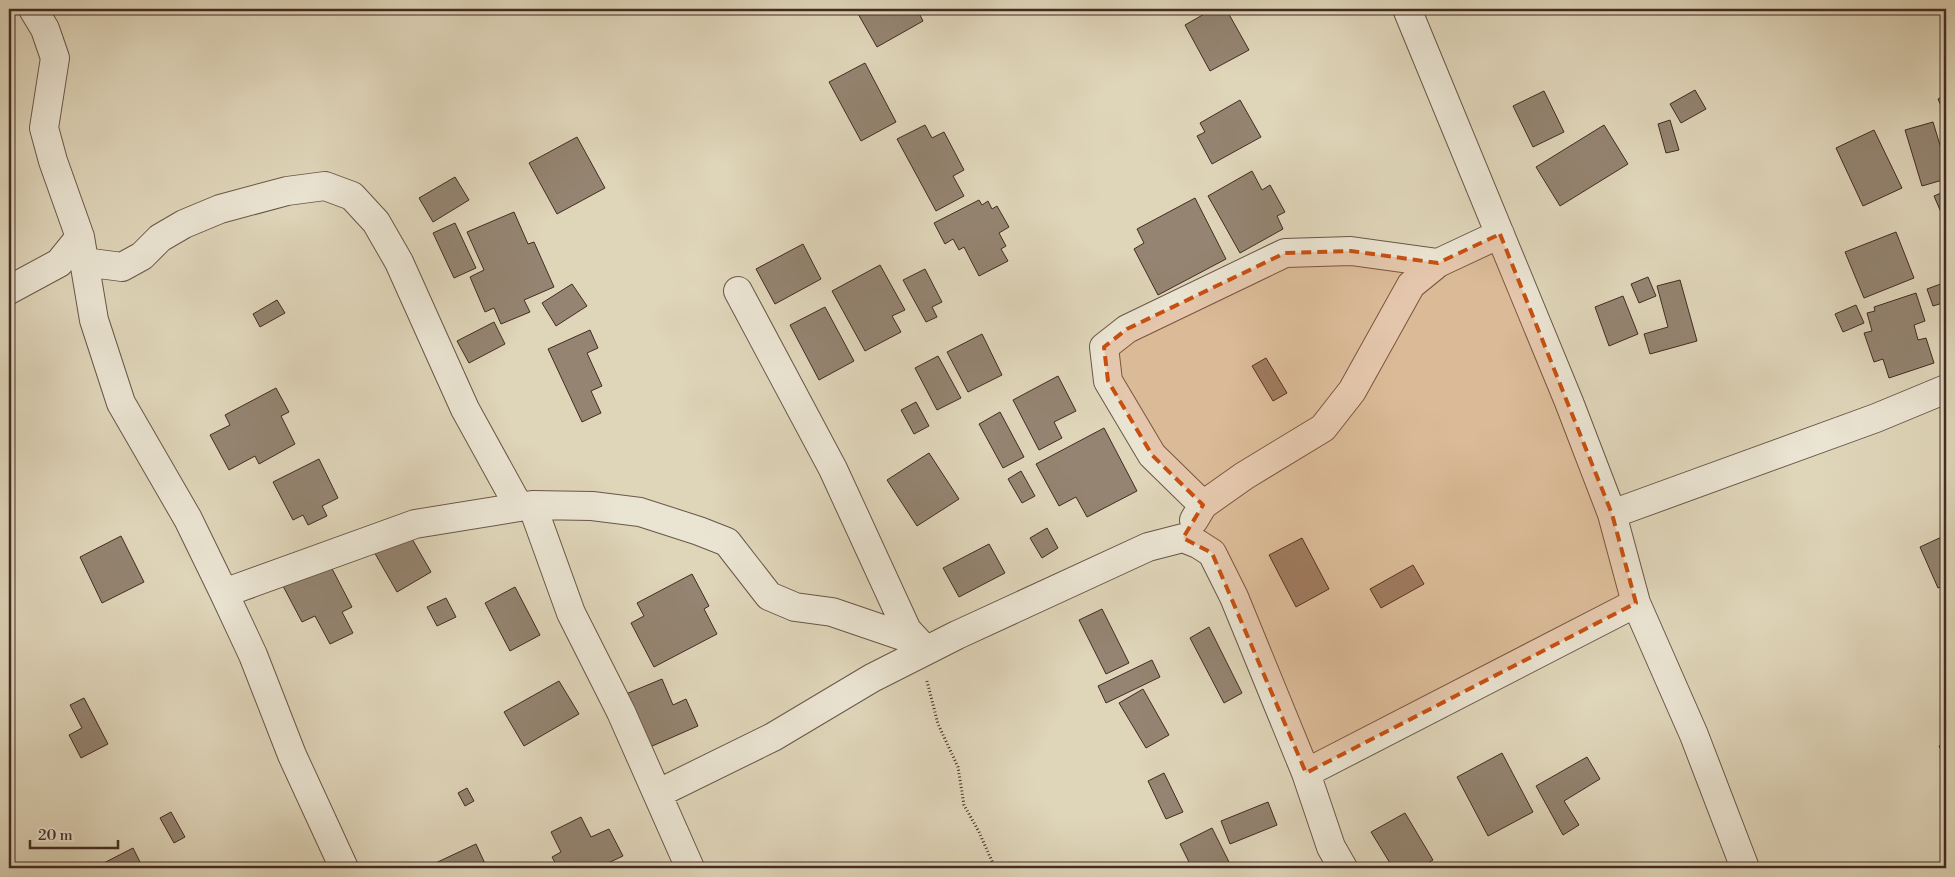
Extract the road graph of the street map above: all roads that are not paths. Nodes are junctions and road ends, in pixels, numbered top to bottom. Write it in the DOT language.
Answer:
graph roads {
  1 [pos="33,9"];
  2 [pos="1407,9"];
  3 [pos="1500,234"];
  4 [pos="82,249"];
  5 [pos="1438,263"];
  6 [pos="9,290"];
  7 [pos="738,291"];
  8 [pos="1946,389"];
  9 [pos="1203,505"];
  10 [pos="525,506"];
  11 [pos="1612,514"];
  12 [pos="1183,538"];
  13 [pos="224,592"];
  14 [pos="1636,603"];
  15 [pos="921,649"];
  16 [pos="1306,773"];
  17 [pos="659,793"];
  18 [pos="344,868"];
  19 [pos="690,868"];
  20 [pos="1343,868"];
  21 [pos="1745,868"];
  1 -- 4 [label="street"];
  2 -- 3 [label="street"];
  3 -- 5 [label="street"];
  3 -- 11 [label="street"];
  4 -- 6 [label="street"];
  4 -- 10 [label="street"];
  4 -- 13 [label="street"];
  5 -- 9 [label="street"];
  5 -- 9 [label="street"];
  7 -- 15 [label="street"];
  8 -- 11 [label="street"];
  9 -- 12 [label="street"];
  10 -- 13 [label="street"];
  10 -- 15 [label="street"];
  10 -- 17 [label="street"];
  11 -- 14 [label="street"];
  12 -- 15 [label="street"];
  12 -- 16 [label="street"];
  13 -- 18 [label="street"];
  14 -- 16 [label="street"];
  14 -- 21 [label="street"];
  15 -- 17 [label="street"];
  16 -- 20 [label="street"];
  17 -- 19 [label="street"];
}
